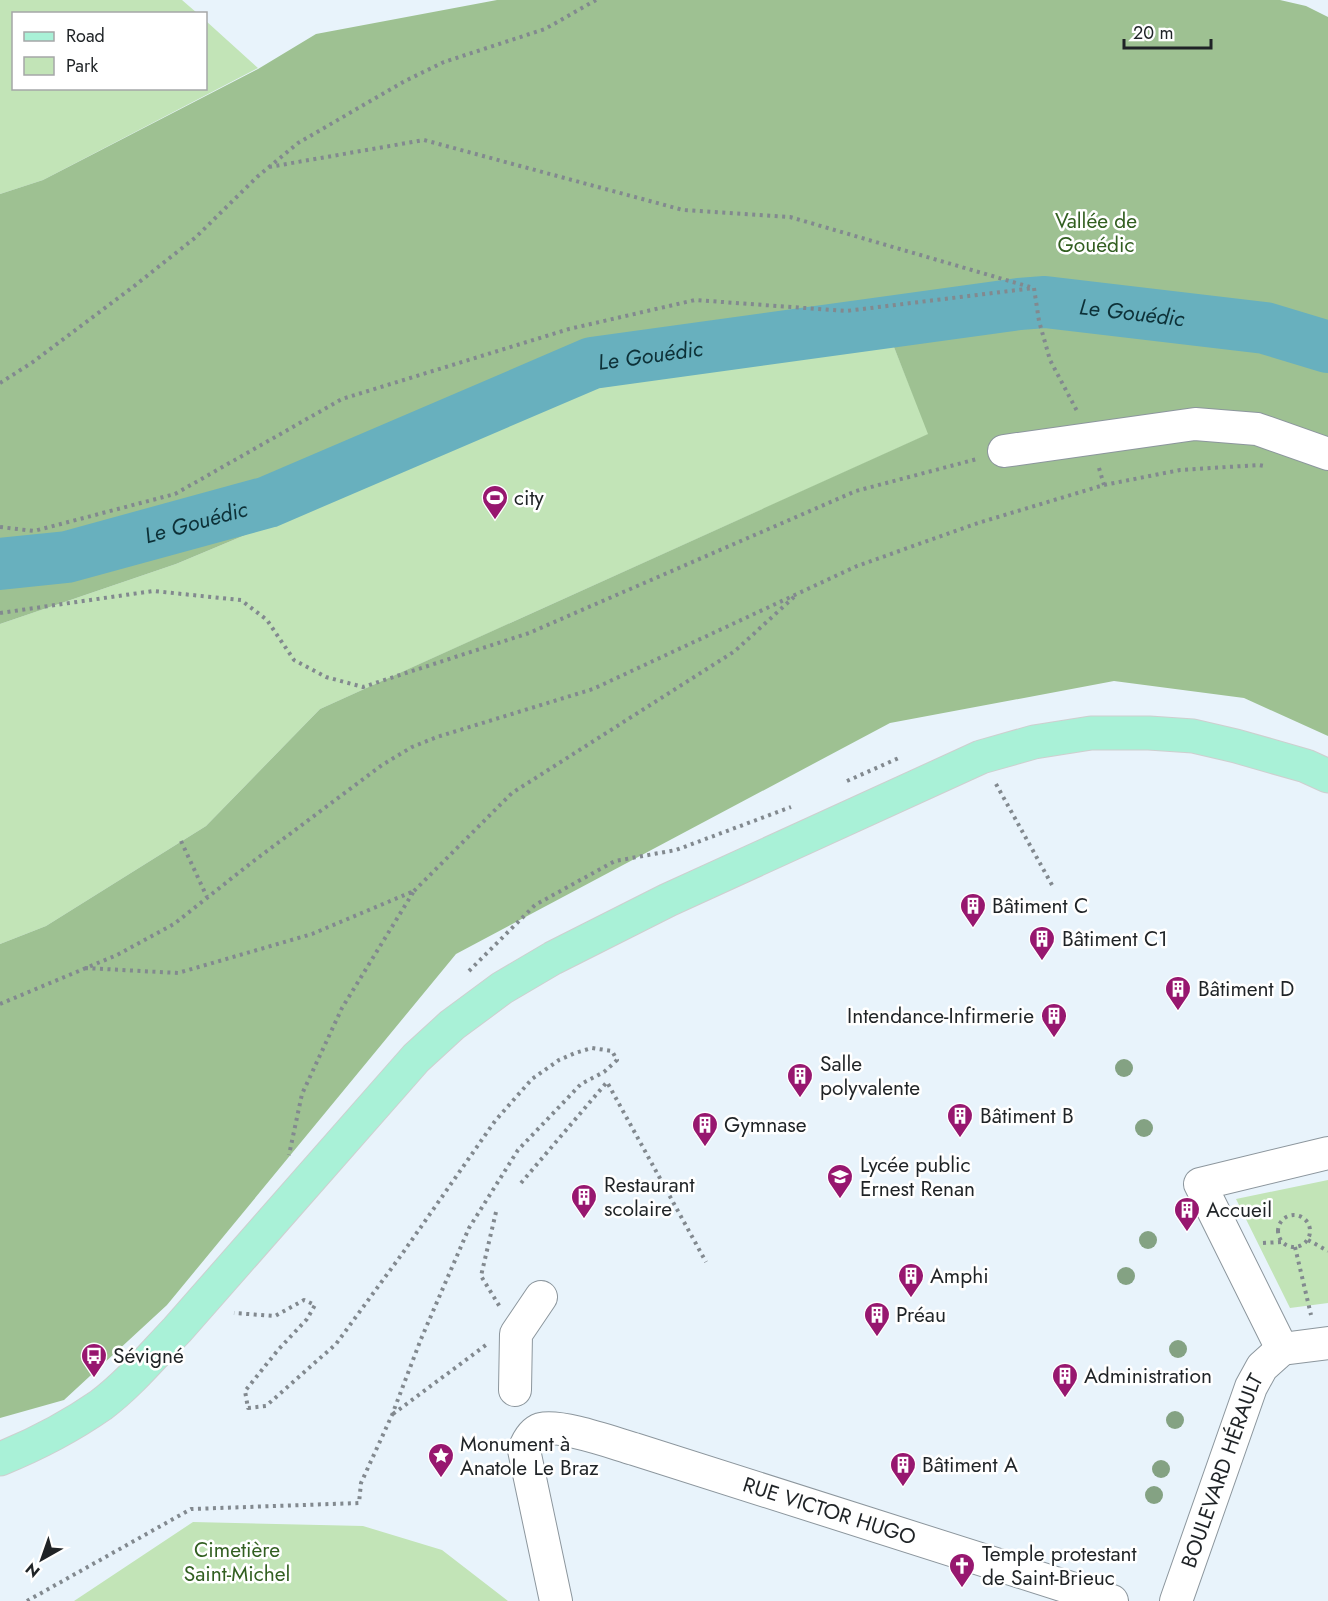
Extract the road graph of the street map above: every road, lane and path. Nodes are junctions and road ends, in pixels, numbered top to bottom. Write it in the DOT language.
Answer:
graph roads {
  1 [pos="596,0"];
  2 [pos="269,167"];
  3 [pos="1034,288"];
  4 [pos="0,383"];
  5 [pos="1092,440"];
  6 [pos="1004,451"];
  7 [pos="1328,454"];
  8 [pos="1270,468"];
  9 [pos="0,526"];
  10 [pos="797,594"];
  11 [pos="0,613"];
  12 [pos="981,757"];
  13 [pos="1328,776"];
  14 [pos="181,841"];
  15 [pos="1052,885"];
  16 [pos="414,891"];
  17 [pos="207,897"];
  18 [pos="86,968"];
  19 [pos="0,1004"];
  20 [pos="302,1094"];
  21 [pos="1328,1154"];
  22 [pos="521,1183"];
  23 [pos="496,1212"];
  24 [pos="1308,1240"];
  25 [pos="1295,1247"];
  26 [pos="1328,1251"];
  27 [pos="706,1262"];
  28 [pos="481,1276"];
  29 [pos="540,1297"];
  30 [pos="232,1312"];
  31 [pos="1311,1315"];
  32 [pos="1328,1343"];
  33 [pos="1282,1349"];
  34 [pos="515,1379"];
  35 [pos="392,1415"];
  36 [pos="0,1459"];
  37 [pos="27,1601"];
  38 [pos="556,1601"];
  39 [pos="1112,1601"];
  40 [pos="1176,1601"];
  1 -- 2 [label="path"];
  2 -- 3 [label="path"];
  2 -- 4 [label="path"];
  3 -- 5 [label="path"];
  3 -- 9 [label="path"];
  5 -- 6 [label="street"];
  5 -- 7 [label="street"];
  6 -- 11 [label="path"];
  8 -- 10 [label="path"];
  10 -- 16 [label="path"];
  10 -- 17 [label="path"];
  12 -- 13 [label="main road"];
  12 -- 15 [label="path"];
  12 -- 36 [label="main road"];
  14 -- 17 [label="path"];
  16 -- 18 [label="path"];
  16 -- 20 [label="path"];
  17 -- 18 [label="path"];
  18 -- 19 [label="path"];
  21 -- 33 [label="street"];
  22 -- 27 [label="path"];
  23 -- 28 [label="path"];
  24 -- 25 [label="path"];
  24 -- 25 [label="path"];
  24 -- 26 [label="path"];
  25 -- 31 [label="path"];
  29 -- 34 [label="street"];
  30 -- 35 [label="path"];
  32 -- 33 [label="street"];
  33 -- 40 [label="street, BOULEVARD HÉRAULT"];
  34 -- 35 [label="path"];
  35 -- 37 [label="path"];
  38 -- 39 [label="street, RUE VICTOR HUGO"];
}
